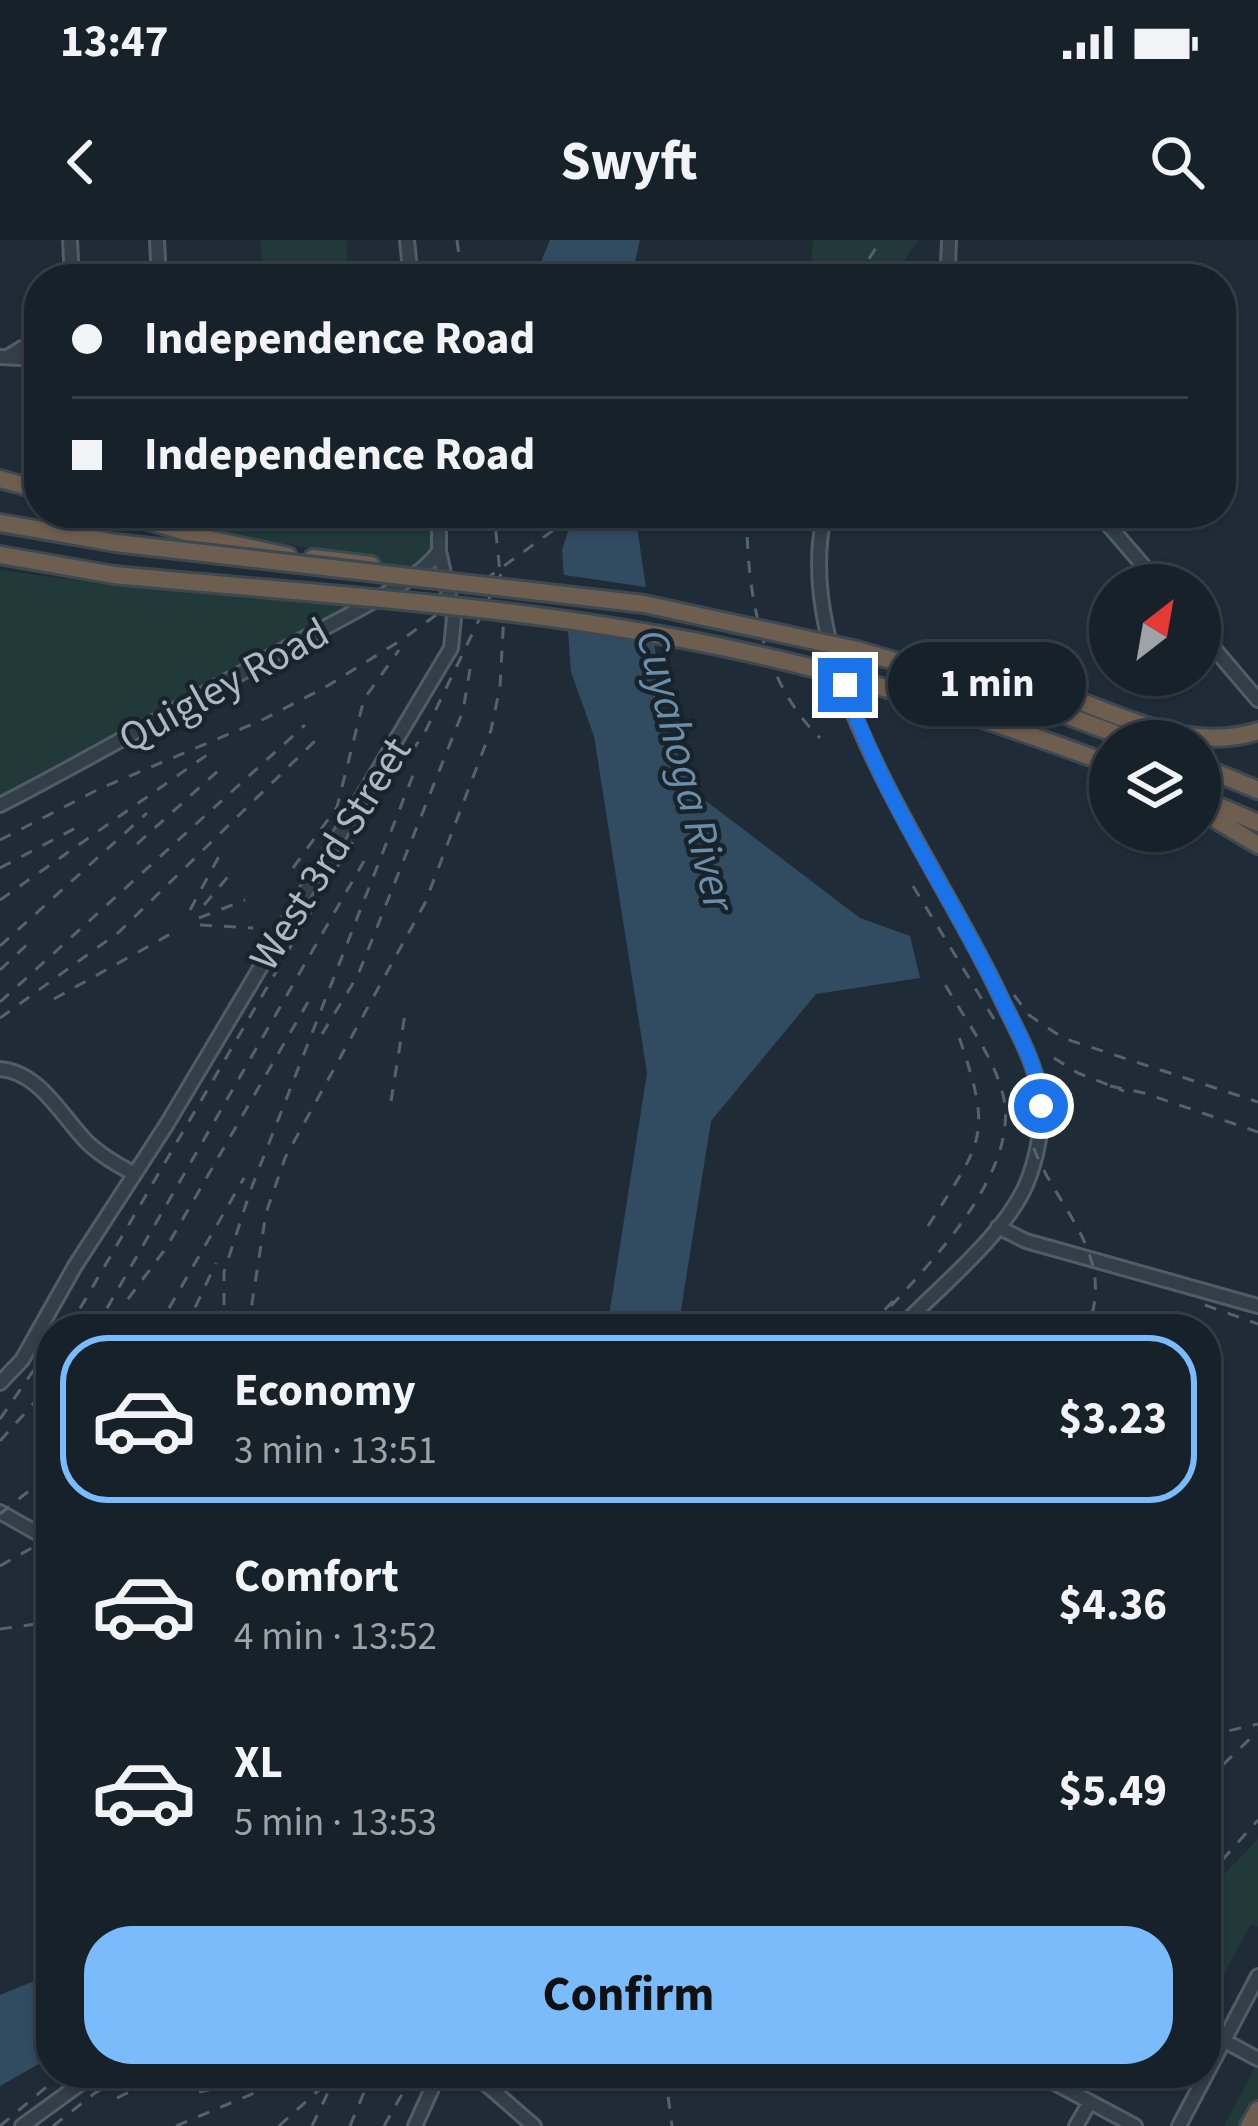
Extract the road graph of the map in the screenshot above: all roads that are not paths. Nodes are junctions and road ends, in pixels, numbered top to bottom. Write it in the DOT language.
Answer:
graph roads {
  1 [pos="29,528"];
  2 [pos="176,528"];
  3 [pos="440,528"];
  4 [pos="823,528"];
  5 [pos="1111,528"];
  6 [pos="439,551"];
  7 [pos="0,559"];
  8 [pos="1142,564"];
  9 [pos="416,579"];
  10 [pos="1221,657"];
  11 [pos="932,670"];
  12 [pos="1258,700"];
  13 [pos="1089,725"];
  14 [pos="1258,731"];
  15 [pos="1089,757"];
  16 [pos="1221,774"];
  17 [pos="1257,789"];
  18 [pos="0,805"];
  19 [pos="1221,807"];
  20 [pos="1221,823"];
  21 [pos="1258,823"];
  22 [pos="1258,845"];
  23 [pos="0,1069"];
  24 [pos="133,1174"];
  25 [pos="998,1227"];
  26 [pos="1258,1306"];
  27 [pos="49,1314"];
  28 [pos="914,1314"];
  29 [pos="36,1337"];
  30 [pos="0,1383"];
  31 [pos="0,1512"];
  32 [pos="36,1532"];
  33 [pos="1258,1976"];
  34 [pos="1223,2041"];
  35 [pos="1221,2045"];
  36 [pos="1258,2060"];
  37 [pos="74,2088"];
  38 [pos="432,2088"];
  39 [pos="490,2088"];
  40 [pos="1064,2088"];
  41 [pos="1199,2088"];
  42 [pos="1090,2102"];
  43 [pos="1258,2110"];
  44 [pos="22,2126"];
  45 [pos="415,2126"];
  46 [pos="534,2126"];
  47 [pos="1076,2126"];
  48 [pos="1135,2126"];
  49 [pos="1179,2126"];
  50 [pos="1249,2126"];
  1 -- 9 [label="highway, bridge"];
  2 -- 9 [label="highway, bridge"];
  3 -- 6 [label="street, West 3rd Street"];
  4 -- 25 [label="street"];
  5 -- 8 [label="street"];
  6 -- 18 [label="street, Quigley Road"];
  6 -- 24 [label="street, West 3rd Street"];
  7 -- 15 [label="highway, bridge"];
  9 -- 11 [label="highway, bridge"];
  10 -- 12 [label="street"];
  11 -- 13 [label="highway"];
  11 -- 14 [label="highway"];
  16 -- 17 [label="highway"];
  19 -- 21 [label="highway"];
  20 -- 22 [label="highway"];
  23 -- 24 [label="street"];
  24 -- 27 [label="street, West 3rd Street"];
  25 -- 26 [label="street"];
  25 -- 28 [label="street"];
  29 -- 30 [label="street, West 3rd Street"];
  31 -- 32 [label="street"];
  33 -- 34 [label="street"];
  34 -- 35 [label="street"];
  34 -- 36 [label="street"];
  37 -- 44 [label="street"];
  38 -- 45 [label="street"];
  39 -- 46 [label="street"];
  40 -- 42 [label="street"];
  41 -- 49 [label="street"];
  42 -- 47 [label="street"];
  42 -- 48 [label="street"];
  43 -- 50 [label="highway"];
}
